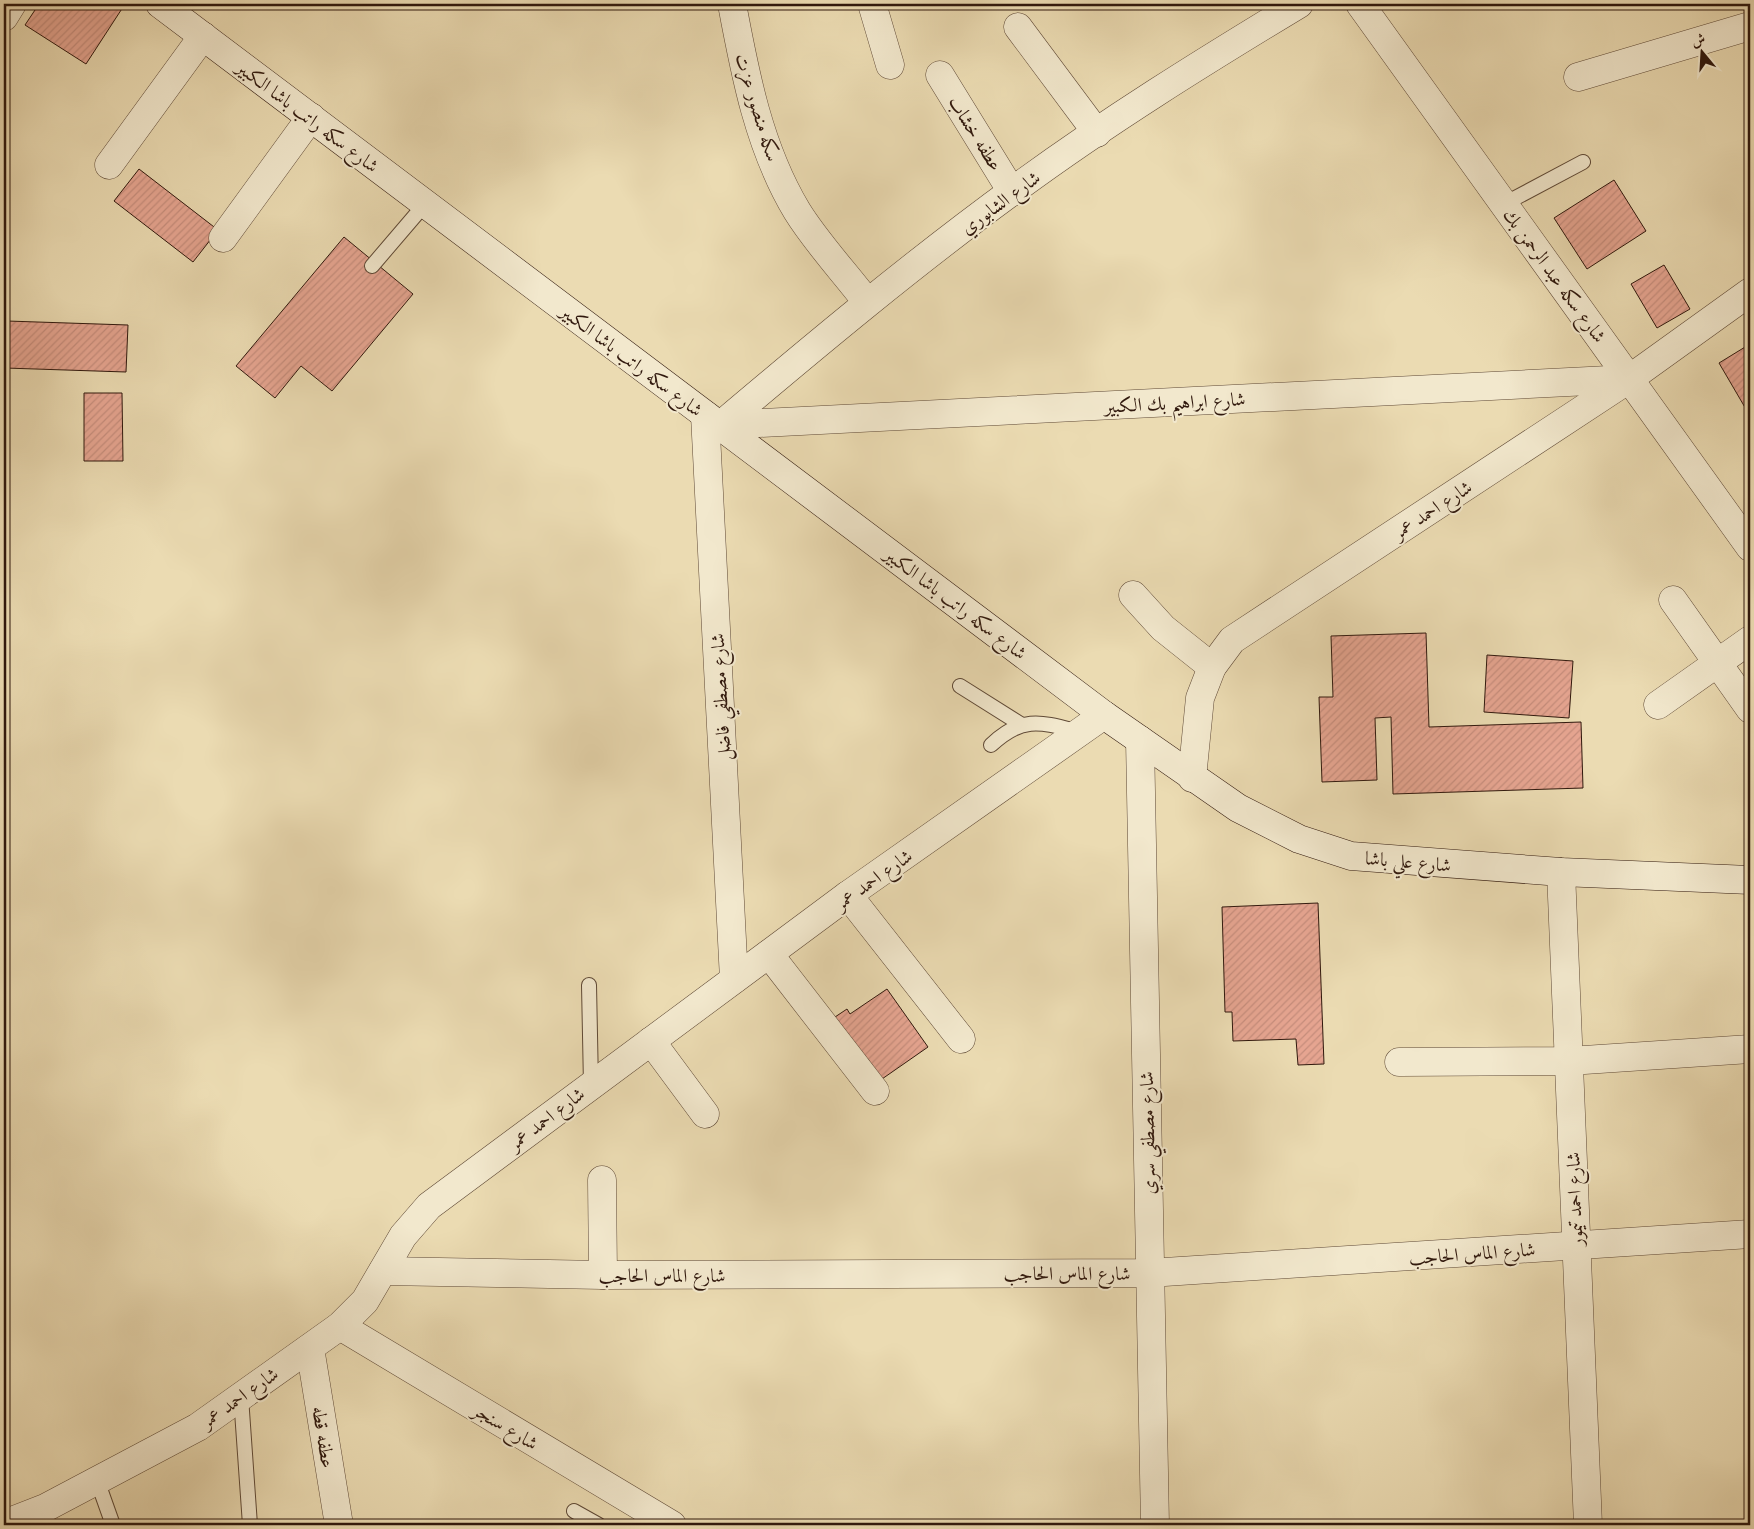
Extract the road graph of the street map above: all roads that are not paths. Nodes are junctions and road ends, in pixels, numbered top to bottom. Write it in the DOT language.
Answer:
graph roads {
  1 [pos="12,4"];
  2 [pos="160,4"];
  3 [pos="732,4"];
  4 [pos="872,4"];
  5 [pos="1299,4"];
  6 [pos="1366,5"];
  7 [pos="4,16"];
  8 [pos="1750,26"];
  9 [pos="1018,27"];
  10 [pos="203,36"];
  11 [pos="890,64"];
  12 [pos="940,75"];
  13 [pos="1578,77"];
  14 [pos="310,118"];
  15 [pos="1097,133"];
  16 [pos="1583,162"];
  17 [pos="109,165"];
  18 [pos="1012,192"];
  19 [pos="425,204"];
  20 [pos="1504,204"];
  21 [pos="223,238"];
  22 [pos="372,266"];
  23 [pos="1750,292"];
  24 [pos="867,302"];
  25 [pos="1629,379"];
  26 [pos="713,420"];
  27 [pos="1750,547"];
  28 [pos="1133,595"];
  29 [pos="1673,600"];
  30 [pos="1750,640"];
  31 [pos="1718,663"];
  32 [pos="1212,667"];
  33 [pos="960,686"];
  34 [pos="1658,705"];
  35 [pos="1750,709"];
  36 [pos="1104,716"];
  37 [pos="1022,725"];
  38 [pos="1080,732"];
  39 [pos="1140,740"];
  40 [pos="991,745"];
  41 [pos="1192,778"];
  42 [pos="1561,872"];
  43 [pos="1750,880"];
  44 [pos="848,895"];
  45 [pos="769,954"];
  46 [pos="734,979"];
  47 [pos="589,985"];
  48 [pos="960,1039"];
  49 [pos="651,1041"];
  50 [pos="1750,1049"];
  51 [pos="1568,1061"];
  52 [pos="1399,1062"];
  53 [pos="591,1085"];
  54 [pos="876,1091"];
  55 [pos="705,1114"];
  56 [pos="602,1180"];
  57 [pos="1750,1234"];
  58 [pos="1576,1247"];
  59 [pos="383,1271"];
  60 [pos="1149,1273"];
  61 [pos="604,1275"];
  62 [pos="340,1326"];
  63 [pos="310,1348"];
  64 [pos="241,1397"];
  65 [pos="97,1480"];
  66 [pos="574,1511"];
  67 [pos="4,1524"];
  68 [pos="668,1524"];
  69 [pos="113,1525"];
  70 [pos="250,1525"];
  71 [pos="339,1525"];
  72 [pos="599,1525"];
  73 [pos="1155,1525"];
  74 [pos="1588,1525"];
  1 -- 7 [label="street"];
  2 -- 10 [label="street, شارع سكه راتب باشا الكبير"];
  3 -- 24 [label="street, سكه منصور عزت"];
  4 -- 11 [label="street"];
  5 -- 15 [label="street, شارع الشابوري"];
  6 -- 20 [label="street, شارع سكه عبد الرحمن بك"];
  8 -- 13 [label="street"];
  9 -- 15 [label="street"];
  10 -- 14 [label="street, شارع سكه راتب باشا الكبير"];
  10 -- 17 [label="street"];
  12 -- 18 [label="street, عطفه خشاب"];
  14 -- 19 [label="street, شارع سكه راتب باشا الكبير"];
  14 -- 21 [label="street"];
  15 -- 18 [label="street, شارع الشابوري"];
  16 -- 20 [label="lane"];
  18 -- 24 [label="street, شارع الشابوري"];
  19 -- 22 [label="lane"];
  19 -- 26 [label="street, شارع سكه راتب باشا الكبير"];
  20 -- 25 [label="street, شارع سكه عبد الرحمن بك"];
  23 -- 25 [label="street, شارع احمد عمر"];
  24 -- 26 [label="street, شارع الشابوري"];
  25 -- 26 [label="street, شارع ابراهيم بك الكبير"];
  25 -- 27 [label="street, شارع سكه عبد الرحمن بك"];
  25 -- 32 [label="street, شارع احمد عمر"];
  26 -- 36 [label="street, شارع سكه راتب باشا الكبير"];
  26 -- 46 [label="street, شارع مصطفي فاضل"];
  28 -- 32 [label="street"];
  29 -- 31 [label="street"];
  30 -- 31 [label="street"];
  31 -- 34 [label="street"];
  31 -- 35 [label="street"];
  32 -- 41 [label="street, شارع احمد عمر"];
  33 -- 37 [label="lane"];
  36 -- 38 [label="street, شارع احمد عمر"];
  36 -- 39 [label="street, شارع علي باشا"];
  37 -- 38 [label="lane"];
  37 -- 40 [label="lane"];
  38 -- 44 [label="street, شارع احمد عمر"];
  39 -- 41 [label="street, شارع علي باشا"];
  39 -- 60 [label="street, شارع مصطفي سري"];
  41 -- 42 [label="street, شارع علي باشا"];
  42 -- 43 [label="street, شارع علي باشا"];
  42 -- 51 [label="street, شارع احمد تيمور"];
  44 -- 45 [label="street, شارع احمد عمر"];
  44 -- 48 [label="street"];
  45 -- 46 [label="street, شارع احمد عمر"];
  45 -- 54 [label="street"];
  46 -- 49 [label="street, شارع احمد عمر"];
  47 -- 53 [label="lane"];
  49 -- 53 [label="street, شارع احمد عمر"];
  49 -- 55 [label="street"];
  50 -- 51 [label="street"];
  51 -- 52 [label="street"];
  51 -- 58 [label="street, شارع احمد تيمور"];
  53 -- 59 [label="street, شارع احمد عمر"];
  56 -- 61 [label="street"];
  57 -- 58 [label="street, شارع الماس الحاجب"];
  58 -- 60 [label="street, شارع الماس الحاجب"];
  58 -- 74 [label="street, شارع احمد تيمور"];
  59 -- 61 [label="street, شارع الماس الحاجب"];
  59 -- 62 [label="street, شارع احمد عمر"];
  60 -- 61 [label="street, شارع الماس الحاجب"];
  60 -- 73 [label="street, شارع مصطفي سري"];
  62 -- 63 [label="street, شارع احمد عمر"];
  62 -- 68 [label="street, شارع سنجر"];
  63 -- 64 [label="street, شارع احمد عمر"];
  63 -- 71 [label="street, عطفه قطه"];
  64 -- 65 [label="street, شارع احمد عمر"];
  64 -- 70 [label="lane"];
  65 -- 67 [label="street, شارع احمد عمر"];
  65 -- 69 [label="lane"];
  66 -- 72 [label="lane"];
}
